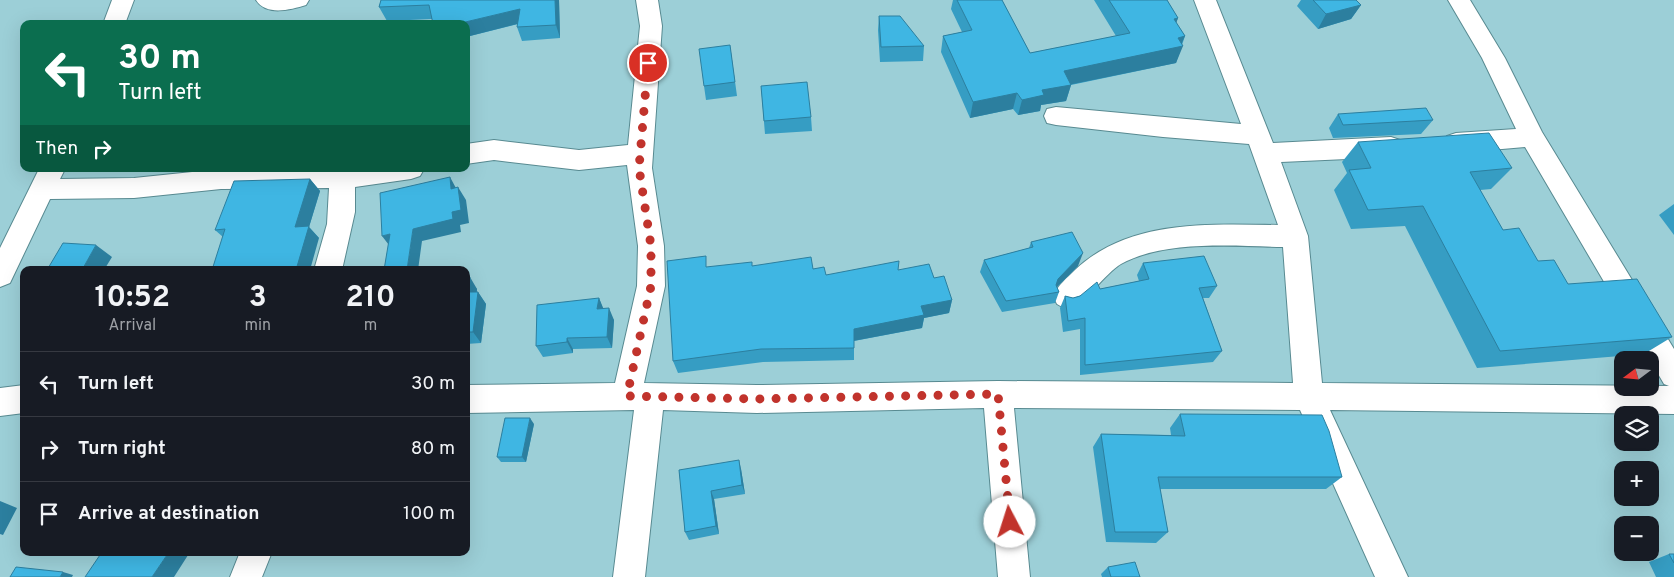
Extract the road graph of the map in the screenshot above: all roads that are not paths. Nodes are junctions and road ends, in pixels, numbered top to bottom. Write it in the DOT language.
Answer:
graph roads {
  1 [pos="123,0"];
  2 [pos="267,0"];
  3 [pos="298,0"];
  4 [pos="648,0"];
  5 [pos="1205,0"];
  6 [pos="1459,0"];
  7 [pos="116,20"];
  8 [pos="1056,116"];
  9 [pos="1532,137"];
  10 [pos="1261,144"];
  11 [pos="470,153"];
  12 [pos="641,153"];
  13 [pos="395,172"];
  14 [pos="340,178"];
  15 [pos="47,179"];
  16 [pos="1295,236"];
  17 [pos="329,266"];
  18 [pos="0,275"];
  19 [pos="1068,296"];
  20 [pos="1674,375"];
  21 [pos="998,394"];
  22 [pos="639,397"];
  23 [pos="1309,397"];
  24 [pos="470,399"];
  25 [pos="20,400"];
  26 [pos="1674,400"];
  27 [pos="0,402"];
  28 [pos="254,556"];
  29 [pos="246,577"];
  30 [pos="629,577"];
  31 [pos="1014,577"];
  32 [pos="1392,577"];
  1 -- 7 [label="street"];
  2 -- 3 [label="street"];
  4 -- 12 [label="street"];
  5 -- 10 [label="street"];
  6 -- 9 [label="street"];
  8 -- 10 [label="street"];
  9 -- 10 [label="street"];
  9 -- 20 [label="street"];
  10 -- 16 [label="street"];
  11 -- 12 [label="street"];
  12 -- 22 [label="street"];
  13 -- 14 [label="street"];
  14 -- 15 [label="street"];
  14 -- 17 [label="street"];
  15 -- 18 [label="street"];
  16 -- 19 [label="street"];
  16 -- 23 [label="street"];
  21 -- 22 [label="street"];
  21 -- 23 [label="street"];
  21 -- 31 [label="street"];
  22 -- 24 [label="street"];
  22 -- 30 [label="street"];
  23 -- 26 [label="street"];
  23 -- 32 [label="street"];
  25 -- 27 [label="street"];
  28 -- 29 [label="street"];
}
